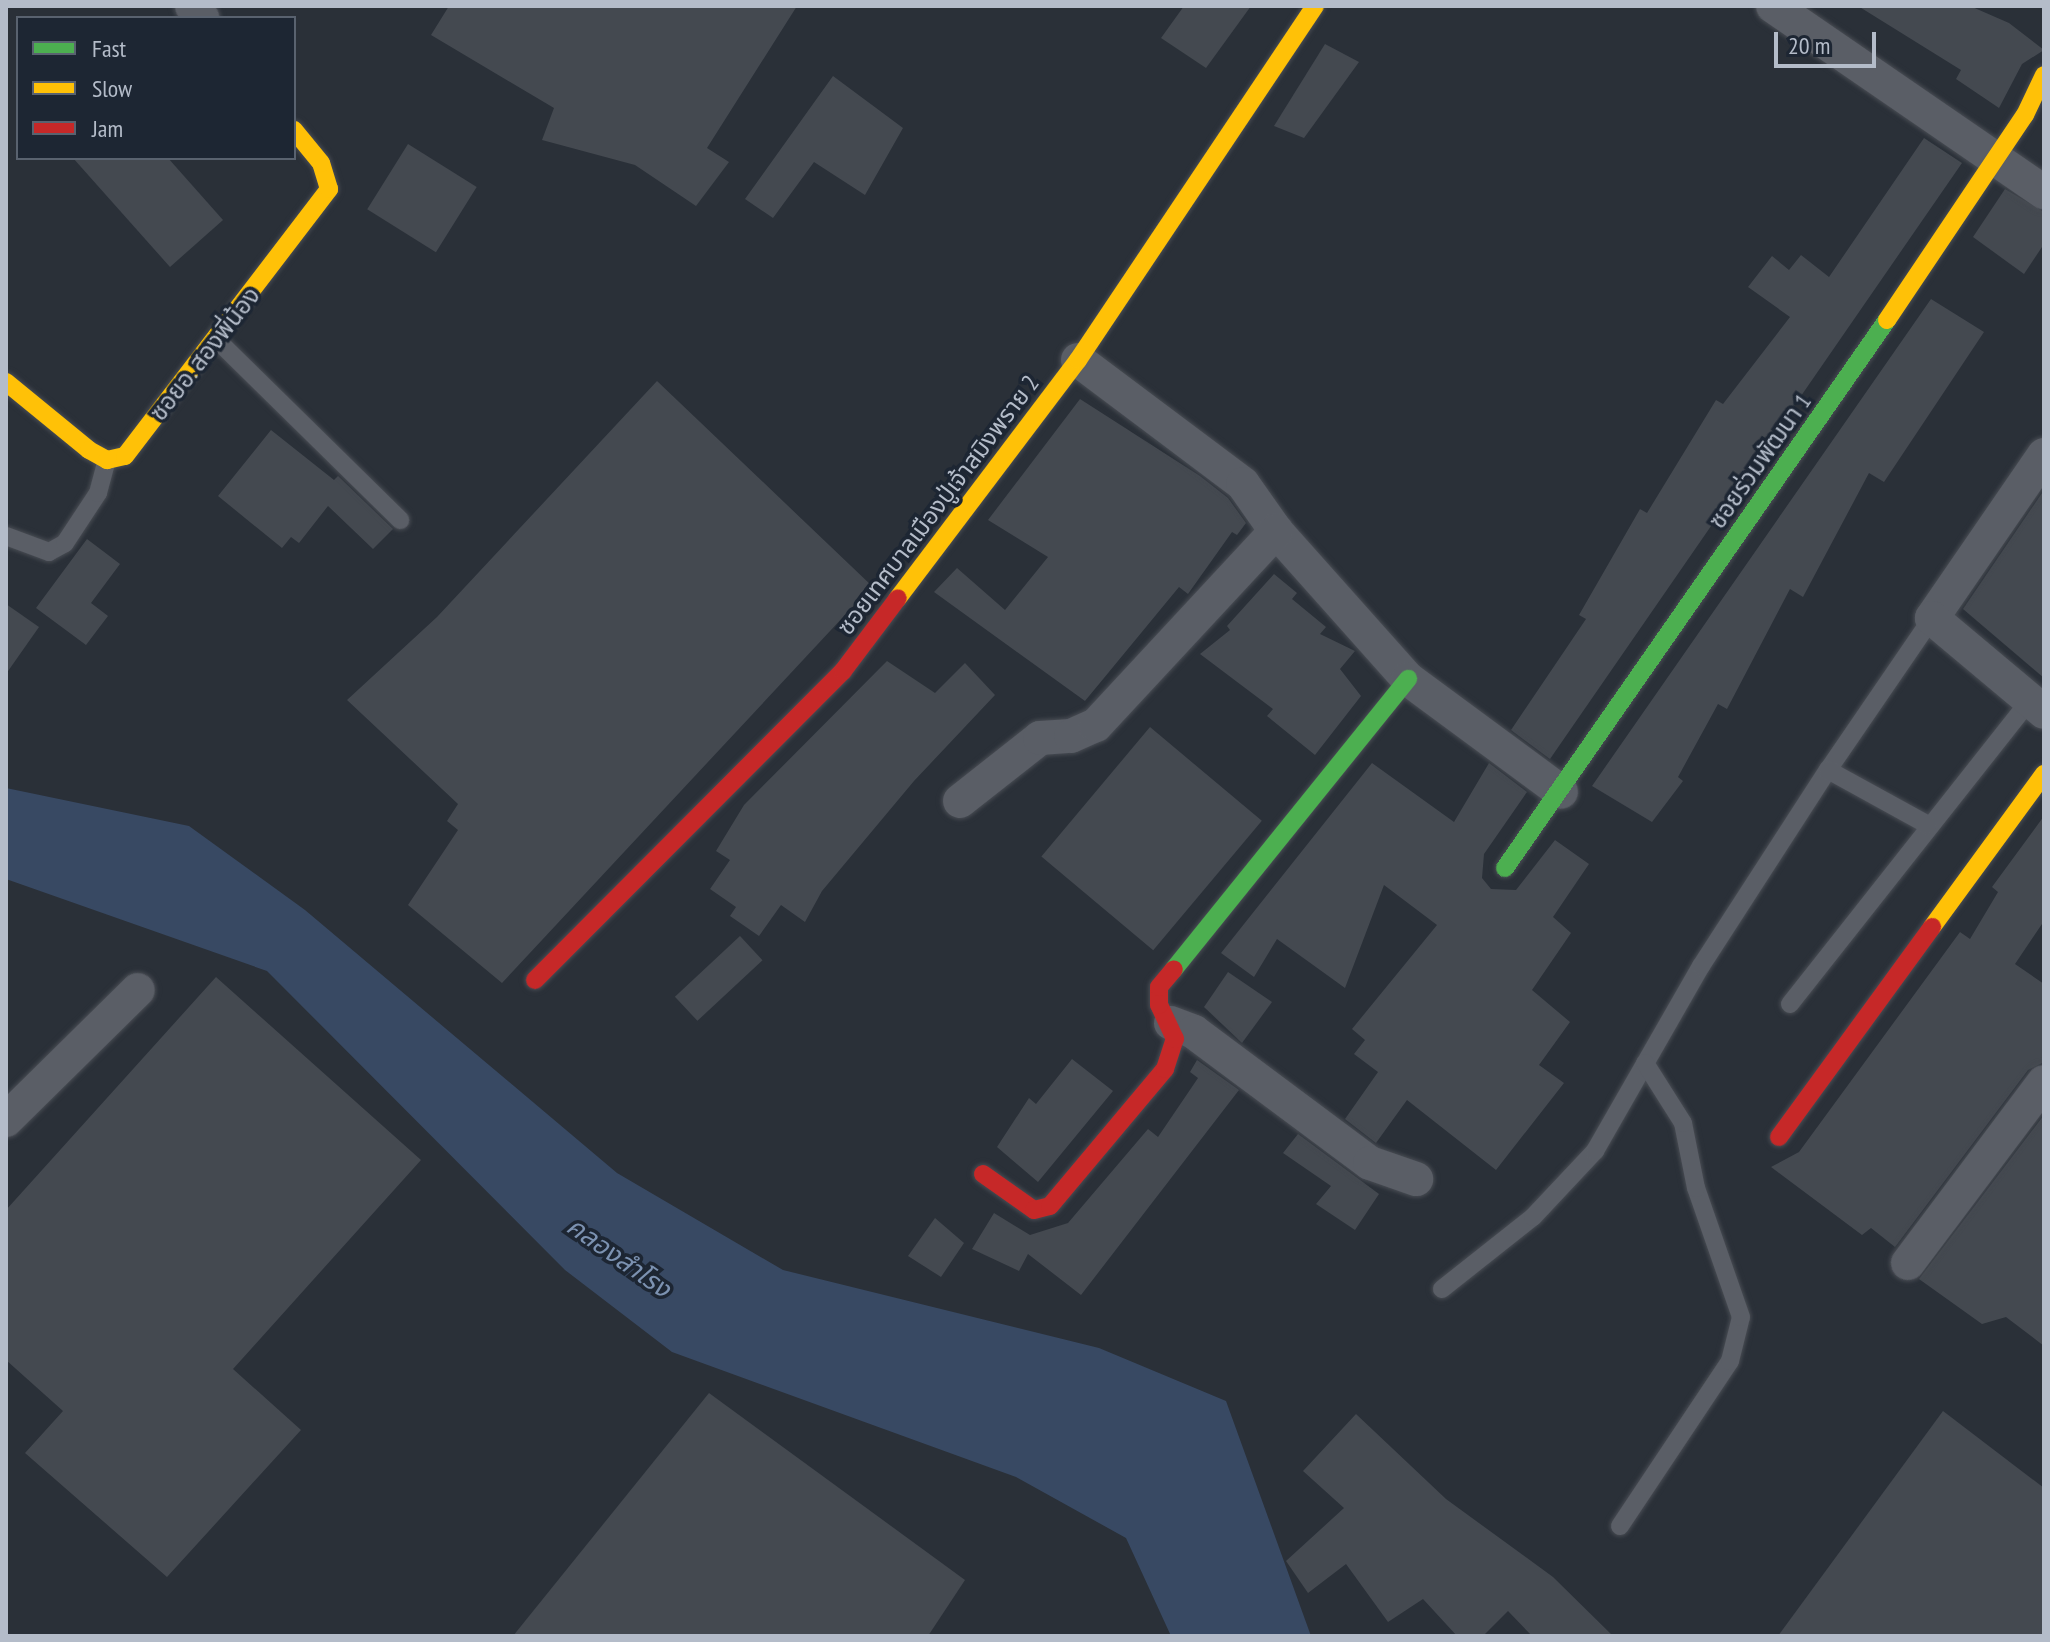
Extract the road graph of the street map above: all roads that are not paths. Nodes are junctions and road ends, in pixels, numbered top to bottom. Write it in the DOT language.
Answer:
graph roads {
  1 [pos="1315,6"];
  2 [pos="1773,6"];
  3 [pos="2044,75"];
  4 [pos="296,132"];
  5 [pos="1993,154"];
  6 [pos="2044,192"];
  7 [pos="217,340"];
  8 [pos="1078,360"];
  9 [pos="6,382"];
  10 [pos="2044,455"];
  11 [pos="107,460"];
  12 [pos="400,520"];
  13 [pos="1276,531"];
  14 [pos="6,536"];
  15 [pos="1932,618"];
  16 [pos="1408,679"];
  17 [pos="2037,706"];
  18 [pos="1828,770"];
  19 [pos="2044,774"];
  20 [pos="1561,792"];
  21 [pos="960,801"];
  22 [pos="1928,825"];
  23 [pos="1505,868"];
  24 [pos="535,980"];
  25 [pos="138,990"];
  26 [pos="1790,1004"];
  27 [pos="1171,1023"];
  28 [pos="1645,1063"];
  29 [pos="2044,1082"];
  30 [pos="6,1120"];
  31 [pos="1779,1137"];
  32 [pos="983,1174"];
  33 [pos="1416,1179"];
  34 [pos="1908,1263"];
  35 [pos="1442,1289"];
  36 [pos="1620,1526"];
  1 -- 8 [label="street, ซอยเทศบาลเมืองปู่เจ้าสมิงพราย 2"];
  2 -- 5 [label="street"];
  3 -- 5 [label="street, ซอยร่วมพัฒนา 1"];
  4 -- 7 [label="street, ซอยอ. สองพี่น้อง"];
  5 -- 6 [label="street"];
  5 -- 20 [label="street, ซอยร่วมพัฒนา 1"];
  7 -- 11 [label="street, ซอยอ. สองพี่น้อง"];
  7 -- 12 [label="lane"];
  8 -- 13 [label="street"];
  8 -- 24 [label="street, ซอยเทศบาลเมืองปู่เจ้าสมิงพราย 2"];
  9 -- 11 [label="street"];
  10 -- 15 [label="street"];
  11 -- 14 [label="lane"];
  13 -- 16 [label="street"];
  13 -- 21 [label="street"];
  15 -- 17 [label="street"];
  15 -- 18 [label="lane"];
  16 -- 20 [label="street"];
  16 -- 27 [label="street"];
  17 -- 22 [label="lane"];
  18 -- 22 [label="lane"];
  18 -- 28 [label="lane"];
  19 -- 31 [label="street"];
  20 -- 23 [label="street, ซอยร่วมพัฒนา 1"];
  22 -- 26 [label="lane"];
  25 -- 30 [label="street"];
  27 -- 32 [label="street"];
  27 -- 33 [label="street"];
  28 -- 35 [label="lane"];
  28 -- 36 [label="lane"];
  29 -- 34 [label="street"];
}
